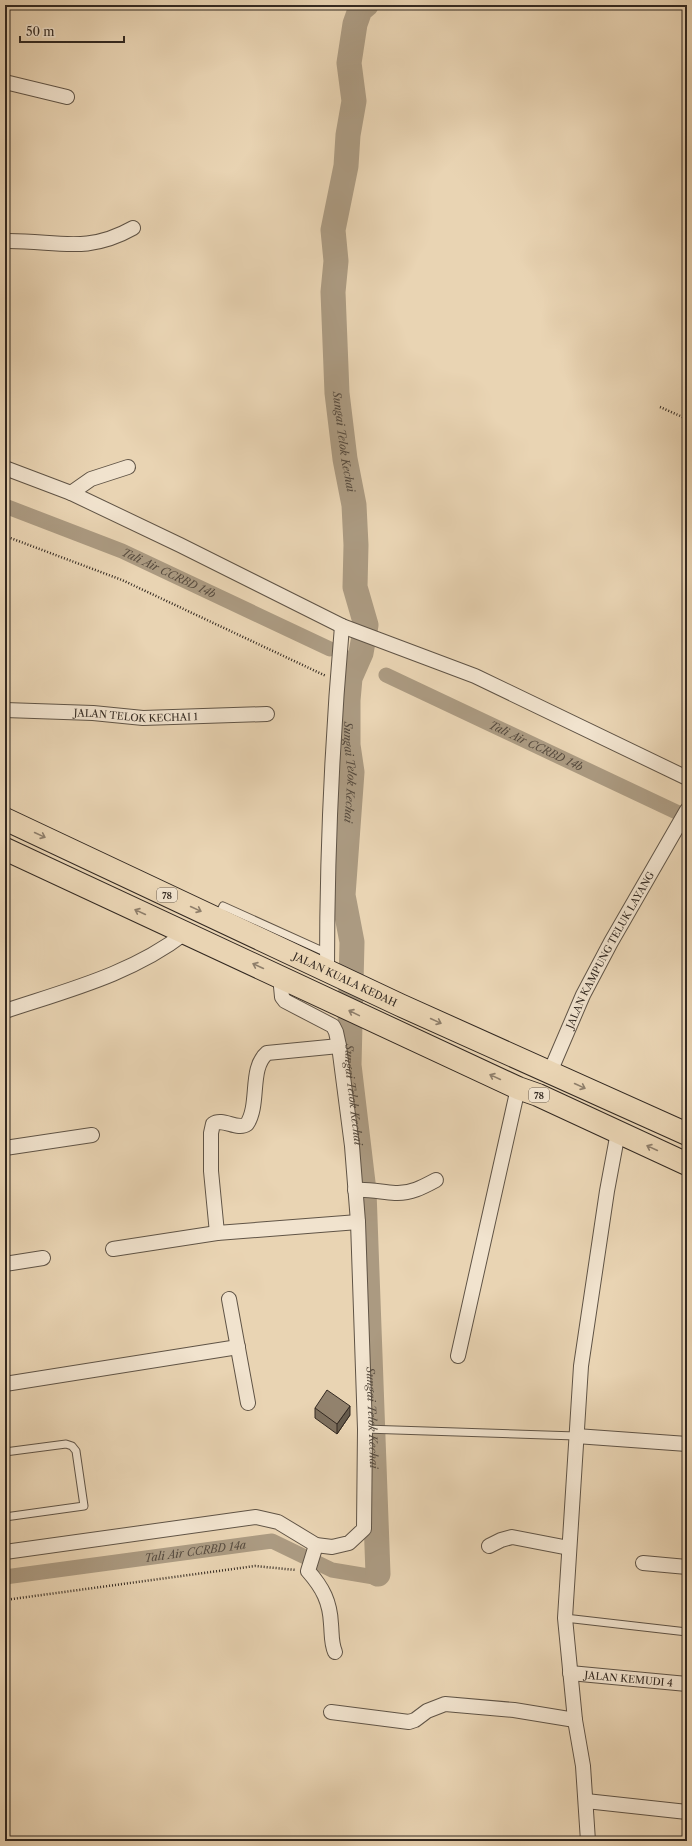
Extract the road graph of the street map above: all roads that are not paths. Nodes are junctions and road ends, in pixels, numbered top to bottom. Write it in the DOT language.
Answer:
graph roads {
  1 [pos="5,82"];
  2 [pos="67,97"];
  3 [pos="133,228"];
  4 [pos="5,241"];
  5 [pos="128,467"];
  6 [pos="5,468"];
  7 [pos="71,493"];
  8 [pos="342,626"];
  9 [pos="5,710"];
  10 [pos="267,714"];
  11 [pos="687,778"];
  12 [pos="687,810"];
  13 [pos="5,819"];
  14 [pos="5,849"];
  15 [pos="185,933"];
  16 [pos="328,964"];
  17 [pos="280,976"];
  18 [pos="5,1011"];
  19 [pos="339,1046"];
  20 [pos="550,1072"];
  21 [pos="518,1088"];
  22 [pos="618,1132"];
  23 [pos="92,1134"];
  24 [pos="687,1134"];
  25 [pos="5,1148"];
  26 [pos="687,1164"];
  27 [pos="436,1180"];
  28 [pos="362,1190"];
  29 [pos="358,1222"];
  30 [pos="217,1233"];
  31 [pos="113,1249"];
  32 [pos="43,1258"];
  33 [pos="5,1264"];
  34 [pos="229,1299"];
  35 [pos="238,1347"];
  36 [pos="458,1356"];
  37 [pos="5,1384"];
  38 [pos="248,1403"];
  39 [pos="366,1430"];
  40 [pos="576,1436"];
  41 [pos="687,1444"];
  42 [pos="5,1452"];
  43 [pos="5,1517"];
  44 [pos="489,1546"];
  45 [pos="315,1547"];
  46 [pos="568,1548"];
  47 [pos="5,1552"];
  48 [pos="643,1563"];
  49 [pos="687,1567"];
  50 [pos="565,1618"];
  51 [pos="687,1632"];
  52 [pos="335,1652"];
  53 [pos="570,1673"];
  54 [pos="687,1684"];
  55 [pos="331,1712"];
  56 [pos="575,1720"];
  57 [pos="586,1801"];
  58 [pos="687,1812"];
  59 [pos="588,1841"];
  1 -- 2 [label="street"];
  3 -- 4 [label="street"];
  5 -- 7 [label="street"];
  6 -- 7 [label="street"];
  7 -- 8 [label="street"];
  8 -- 11 [label="street"];
  8 -- 16 [label="street"];
  9 -- 10 [label="street, JALAN TELOK KECHAI 1"];
  12 -- 20 [label="street, JALAN KAMPUNG TELUK LAYANG"];
  13 -- 16 [label="main road, JALAN KUALA KEDAH / 78, one-way"];
  15 -- 14 [label="main road, 78, one-way"];
  17 -- 15 [label="main road, 78, one-way"];
  15 -- 18 [label="street"];
  16 -- 20 [label="main road, JALAN KUALA KEDAH / 78, one-way"];
  17 -- 19 [label="street"];
  21 -- 17 [label="main road, 78, one-way"];
  19 -- 28 [label="street"];
  19 -- 30 [label="street"];
  20 -- 24 [label="main road, JALAN KUALA KEDAH / 78, one-way"];
  21 -- 22 [label="main road, 78"];
  21 -- 36 [label="street"];
  26 -- 22 [label="main road, 78, one-way"];
  22 -- 40 [label="street"];
  23 -- 25 [label="street"];
  27 -- 28 [label="street"];
  28 -- 29 [label="street"];
  29 -- 30 [label="street"];
  29 -- 39 [label="street"];
  30 -- 31 [label="street"];
  32 -- 33 [label="street"];
  34 -- 35 [label="street"];
  35 -- 37 [label="street"];
  35 -- 38 [label="street"];
  39 -- 40 [label="lane"];
  39 -- 45 [label="street"];
  40 -- 41 [label="street"];
  40 -- 46 [label="street"];
  42 -- 43 [label="lane"];
  44 -- 46 [label="street"];
  45 -- 47 [label="street"];
  45 -- 52 [label="street"];
  46 -- 50 [label="street"];
  48 -- 49 [label="street"];
  50 -- 51 [label="lane"];
  50 -- 53 [label="street"];
  53 -- 54 [label="street, JALAN KEMUDI 4"];
  53 -- 56 [label="street"];
  55 -- 56 [label="street"];
  56 -- 57 [label="street"];
  57 -- 58 [label="street"];
  57 -- 59 [label="street"];
}
